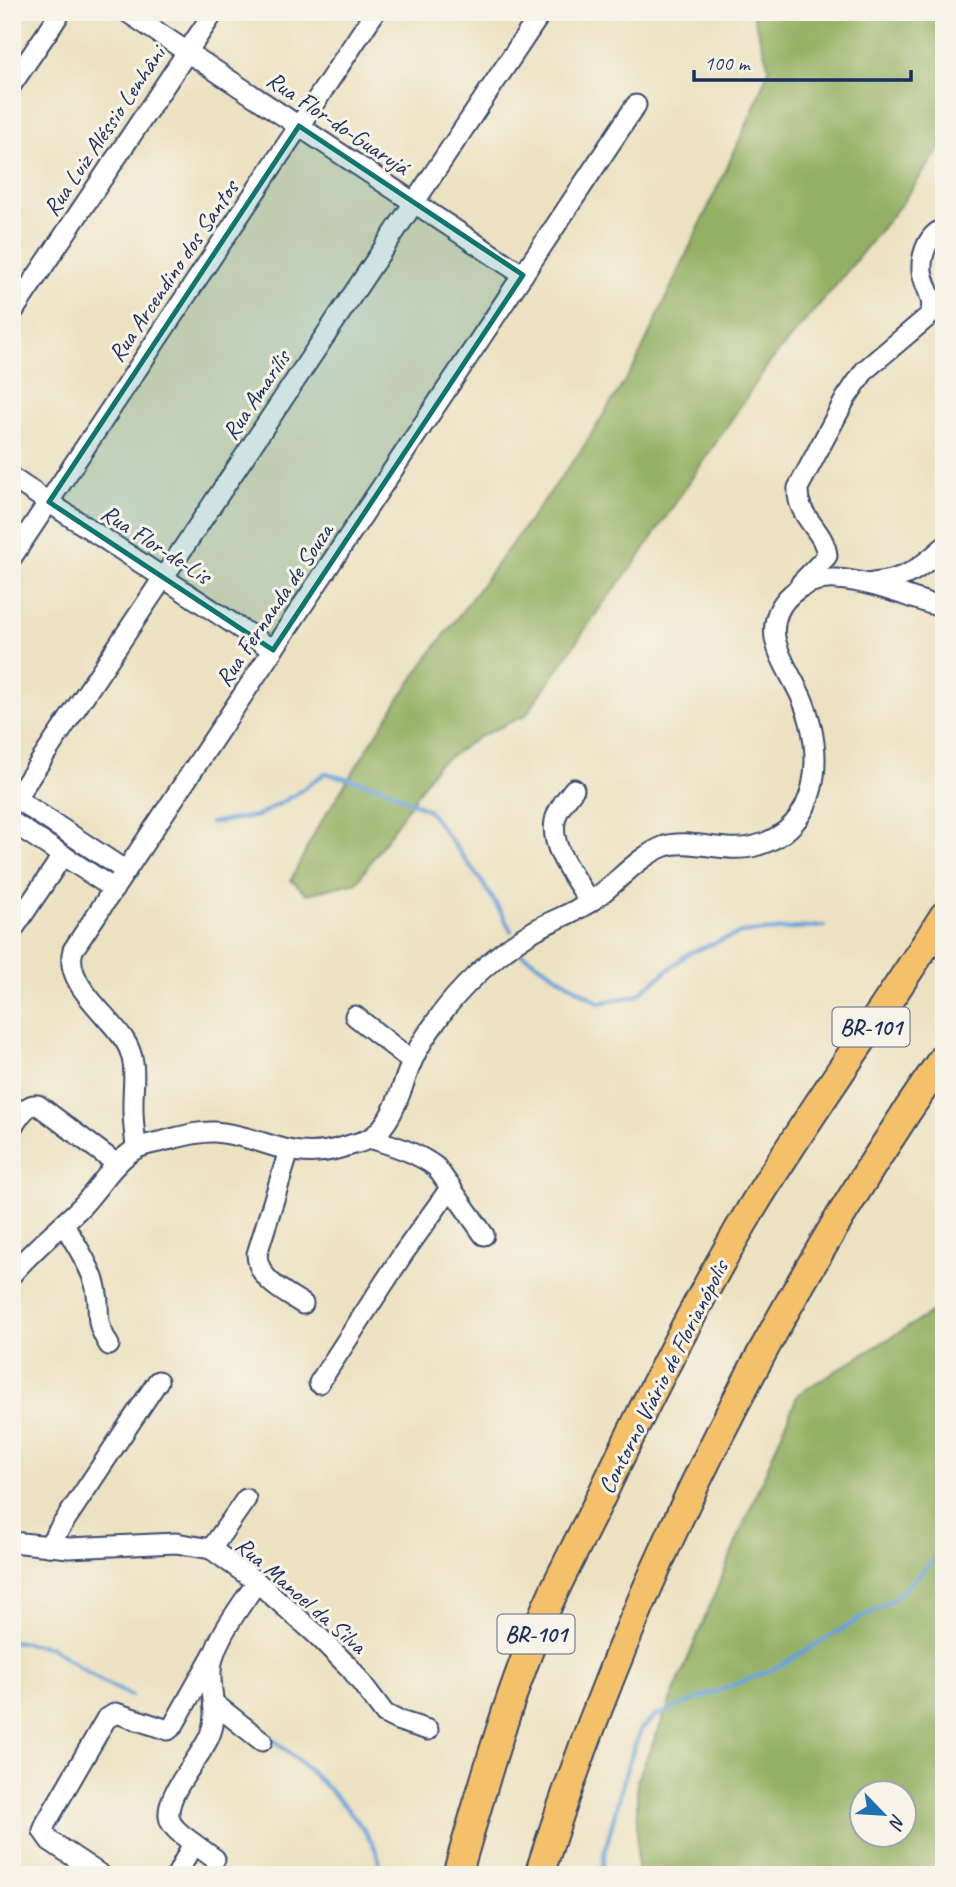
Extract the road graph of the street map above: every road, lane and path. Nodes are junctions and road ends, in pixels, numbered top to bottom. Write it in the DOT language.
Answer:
graph roads {
  1 [pos="61,12"];
  2 [pos="127,12"];
  3 [pos="214,12"];
  4 [pos="375,12"];
  5 [pos="537,19"];
  6 [pos="187,52"];
  7 [pos="12,84"];
  8 [pos="636,105"];
  9 [pos="299,127"];
  10 [pos="414,203"];
  11 [pos="944,229"];
  12 [pos="523,275"];
  13 [pos="12,313"];
  14 [pos="12,478"];
  15 [pos="48,502"];
  16 [pos="944,547"];
  17 [pos="12,557"];
  18 [pos="163,578"];
  19 [pos="865,584"];
  20 [pos="795,589"];
  21 [pos="944,608"];
  22 [pos="273,650"];
  23 [pos="574,789"];
  24 [pos="14,797"];
  25 [pos="12,822"];
  26 [pos="63,855"];
  27 [pos="126,871"];
  28 [pos="114,889"];
  29 [pos="590,902"];
  30 [pos="944,916"];
  31 [pos="12,931"];
  32 [pos="355,1016"];
  33 [pos="944,1058"];
  34 [pos="412,1061"];
  35 [pos="12,1127"];
  36 [pos="370,1138"];
  37 [pos="136,1148"];
  38 [pos="289,1151"];
  39 [pos="117,1164"];
  40 [pos="451,1187"];
  41 [pos="64,1224"];
  42 [pos="484,1235"];
  43 [pos="12,1274"];
  44 [pos="303,1304"];
  45 [pos="109,1345"];
  46 [pos="158,1381"];
  47 [pos="319,1384"];
  48 [pos="246,1499"];
  49 [pos="12,1542"];
  50 [pos="48,1546"];
  51 [pos="211,1549"];
  52 [pos="257,1582"];
  53 [pos="214,1653"];
  54 [pos="215,1704"];
  55 [pos="428,1730"];
  56 [pos="262,1741"];
  57 [pos="193,1843"];
  58 [pos="215,1859"];
  59 [pos="101,1875"];
  60 [pos="177,1875"];
  61 [pos="457,1875"];
  62 [pos="539,1875"];
  1 -- 7 [label="street"];
  2 -- 6 [label="street, Rua Flor-do-Guarujá"];
  3 -- 6 [label="street, Rua Luiz Aléssio Lenhâni"];
  4 -- 9 [label="street, Rua Arcendino dos Santos"];
  5 -- 10 [label="street, Rua Amarílis"];
  6 -- 9 [label="street, Rua Flor-do-Guarujá"];
  6 -- 13 [label="street, Rua Luiz Aléssio Lenhâni"];
  8 -- 12 [label="street, Rua Fernanda de Souza"];
  9 -- 10 [label="street, Rua Flor-do-Guarujá"];
  9 -- 15 [label="street, Rua Arcendino dos Santos"];
  10 -- 12 [label="street, Rua Flor-do-Guarujá"];
  10 -- 18 [label="street, Rua Amarílis"];
  11 -- 20 [label="street"];
  12 -- 22 [label="street, Rua Fernanda de Souza"];
  14 -- 15 [label="street, Rua Flor-de-Lis"];
  15 -- 17 [label="street, Rua Arcendino dos Santos"];
  15 -- 18 [label="street, Rua Flor-de-Lis"];
  16 -- 19 [label="street"];
  18 -- 22 [label="street, Rua Flor-de-Lis"];
  18 -- 24 [label="street, Rua Amarílis"];
  19 -- 20 [label="street"];
  19 -- 21 [label="street"];
  20 -- 29 [label="street"];
  22 -- 27 [label="street, Rua Fernanda de Souza"];
  23 -- 29 [label="street"];
  24 -- 27 [label="street"];
  25 -- 26 [label="street"];
  26 -- 28 [label="street"];
  26 -- 31 [label="street"];
  27 -- 28 [label="street, Rua Fernanda de Souza"];
  28 -- 37 [label="street, Rua Fernanda de Souza"];
  29 -- 34 [label="street"];
  30 -- 61 [label="highway, Contorno Viário de Florianópolis / BR-101"];
  32 -- 34 [label="street"];
  33 -- 62 [label="highway, BR-101"];
  34 -- 36 [label="street"];
  35 -- 39 [label="street"];
  36 -- 38 [label="street"];
  36 -- 40 [label="street"];
  37 -- 38 [label="street"];
  37 -- 39 [label="street"];
  38 -- 44 [label="street"];
  39 -- 41 [label="street"];
  40 -- 42 [label="street"];
  40 -- 47 [label="street"];
  41 -- 43 [label="street"];
  41 -- 45 [label="street"];
  46 -- 50 [label="street"];
  48 -- 51 [label="street"];
  49 -- 50 [label="street, Rua Manoel da Silva"];
  50 -- 51 [label="street, Rua Manoel da Silva"];
  51 -- 52 [label="street, Rua Manoel da Silva"];
  52 -- 53 [label="street"];
  52 -- 55 [label="street, Rua Manoel da Silva"];
  53 -- 54 [label="street"];
  53 -- 59 [label="street"];
  54 -- 56 [label="street"];
  54 -- 57 [label="street"];
  57 -- 58 [label="street"];
  57 -- 60 [label="street"];
}
